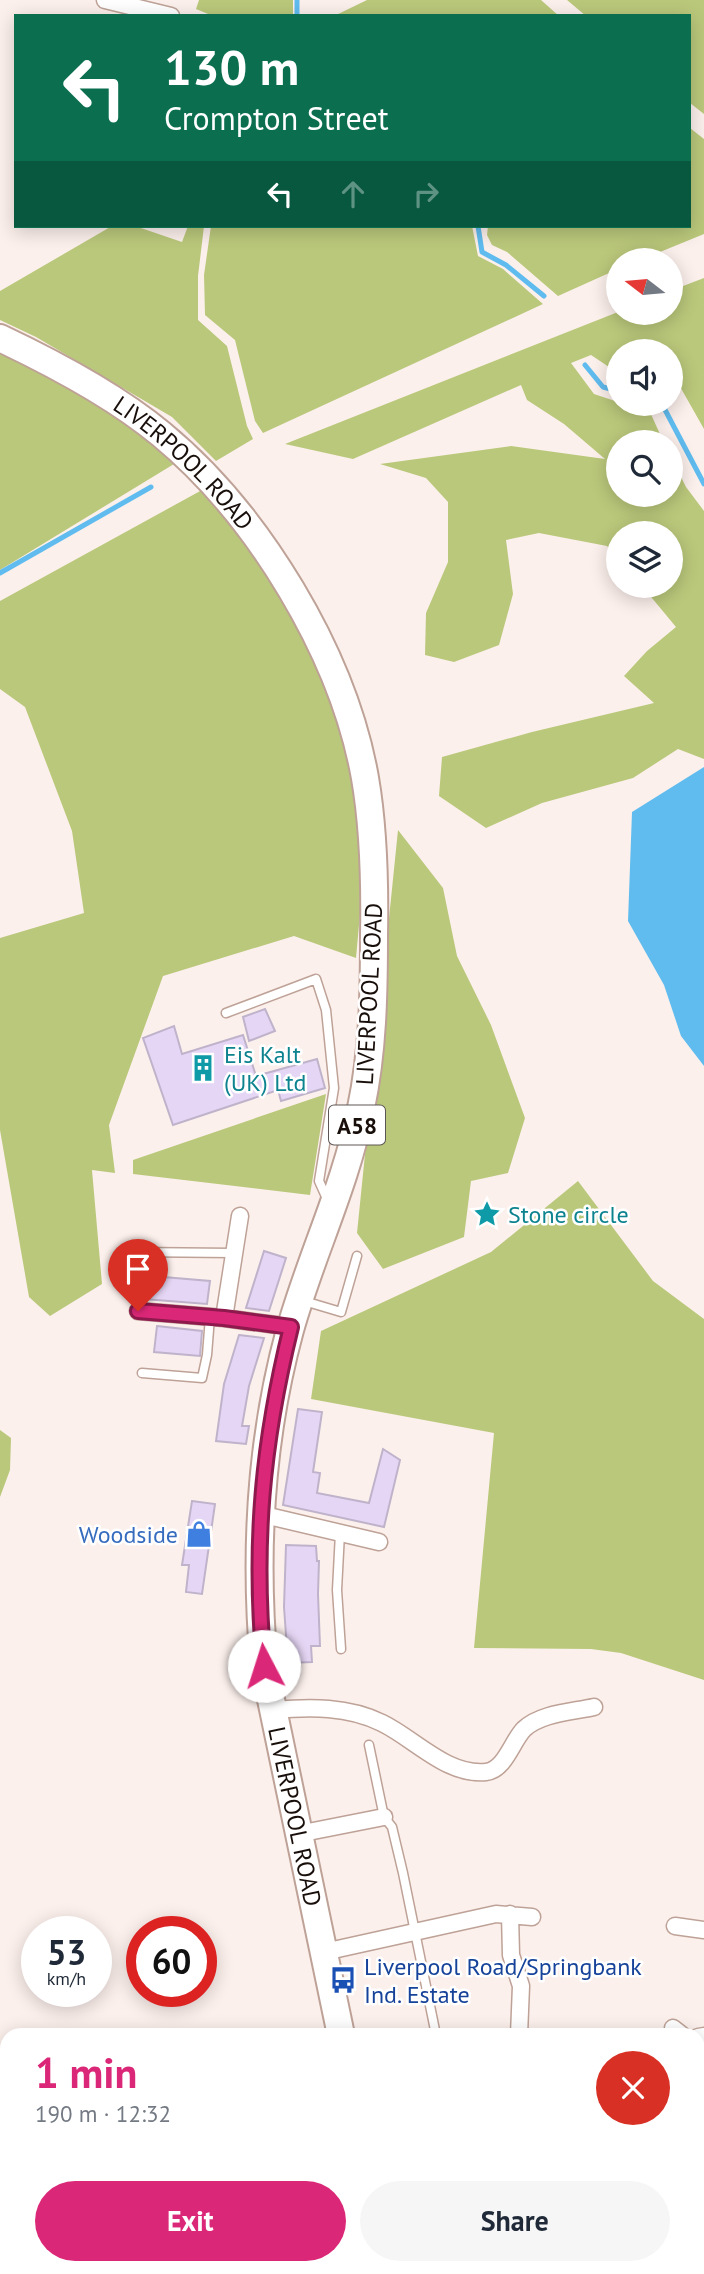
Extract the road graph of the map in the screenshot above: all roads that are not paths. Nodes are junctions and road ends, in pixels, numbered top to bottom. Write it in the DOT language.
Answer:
graph roads {
  1 [pos="105,0"];
  2 [pos="120,10"];
  3 [pos="154,14"];
  4 [pos="0,338"];
  5 [pos="226,1013"];
  6 [pos="332,1210"];
  7 [pos="240,1216"];
  8 [pos="131,1252"];
  9 [pos="234,1253"];
  10 [pos="357,1256"];
  11 [pos="301,1300"];
  12 [pos="138,1311"];
  13 [pos="217,1318"];
  14 [pos="291,1327"];
  15 [pos="142,1373"];
  16 [pos="260,1514"];
  17 [pos="340,1533"];
  18 [pos="379,1542"];
  19 [pos="341,1649"];
  20 [pos="594,1707"];
  21 [pos="272,1710"];
  22 [pos="369,1745"];
  23 [pos="384,1817"];
  24 [pos="298,1834"];
  25 [pos="510,1914"];
  26 [pos="532,1917"];
  27 [pos="675,1926"];
  28 [pos="704,1930"];
  29 [pos="414,1931"];
  30 [pos="324,1952"];
  31 [pos="340,2028"];
  32 [pos="435,2028"];
  33 [pos="519,2028"];
  1 -- 2 [label="street"];
  2 -- 3 [label="street"];
  4 -- 6 [label="main road, LIVERPOOL ROAD / A58"];
  5 -- 6 [label="lane"];
  6 -- 11 [label="main road, LIVERPOOL ROAD / A58"];
  7 -- 9 [label="street"];
  8 -- 9 [label="lane"];
  9 -- 13 [label="street"];
  10 -- 11 [label="lane"];
  11 -- 14 [label="main road, LIVERPOOL ROAD / A58"];
  12 -- 13 [label="street"];
  13 -- 14 [label="street"];
  13 -- 15 [label="lane"];
  14 -- 16 [label="main road, LIVERPOOL ROAD / A58"];
  16 -- 17 [label="street"];
  16 -- 21 [label="main road, LIVERPOOL ROAD / A58"];
  17 -- 18 [label="street"];
  17 -- 19 [label="lane"];
  20 -- 21 [label="street"];
  21 -- 24 [label="main road, LIVERPOOL ROAD / A58"];
  22 -- 23 [label="lane"];
  23 -- 24 [label="street"];
  23 -- 29 [label="lane"];
  24 -- 30 [label="main road, LIVERPOOL ROAD / A58"];
  25 -- 26 [label="street"];
  25 -- 29 [label="street"];
  25 -- 33 [label="street"];
  27 -- 28 [label="street"];
  29 -- 30 [label="street"];
  29 -- 32 [label="lane"];
  30 -- 31 [label="main road, LIVERPOOL ROAD / A58"];
}
